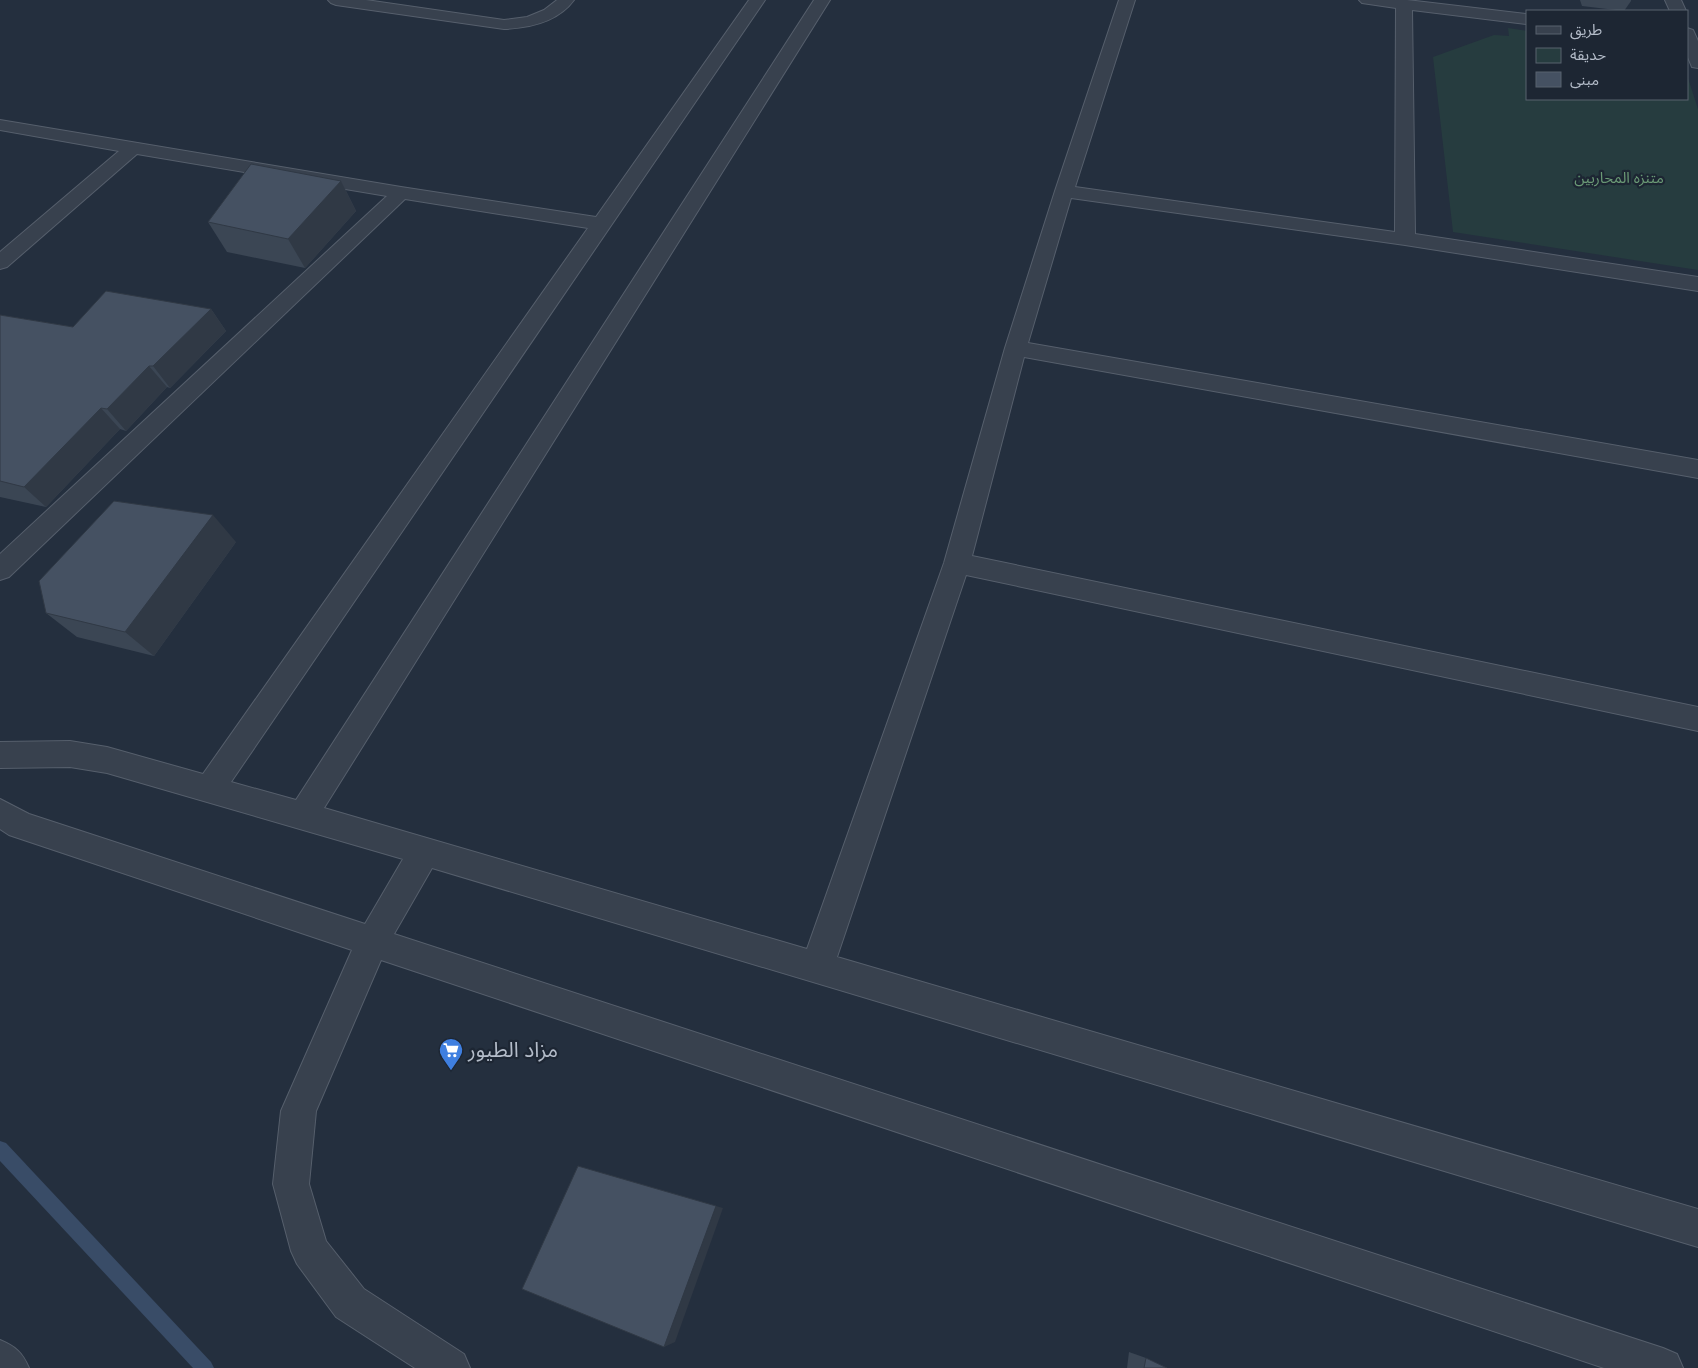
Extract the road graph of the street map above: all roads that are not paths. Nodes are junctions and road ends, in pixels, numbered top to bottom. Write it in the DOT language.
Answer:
graph roads {
  1 [pos="336,0"];
  2 [pos="566,0"];
  3 [pos="757,0"];
  4 [pos="822,0"];
  5 [pos="1127,0"];
  6 [pos="1367,0"];
  7 [pos="1404,4"];
  8 [pos="1526,19"];
  9 [pos="1688,37"];
  10 [pos="1698,63"];
  11 [pos="0,125"];
  12 [pos="134,147"];
  13 [pos="1064,191"];
  14 [pos="401,193"];
  15 [pos="601,224"];
  16 [pos="1405,239"];
  17 [pos="0,263"];
  18 [pos="1698,284"];
  19 [pos="1016,348"];
  20 [pos="1698,469"];
  21 [pos="957,563"];
  22 [pos="0,570"];
  23 [pos="1698,719"];
  24 [pos="0,755"];
  25 [pos="209,788"];
  26 [pos="0,813"];
  27 [pos="303,815"];
  28 [pos="425,851"];
  29 [pos="372,942"];
  30 [pos="817,967"];
  31 [pos="1698,1228"];
  32 [pos="0,1360"];
  33 [pos="10,1368"];
  34 [pos="450,1368"];
  35 [pos="1662,1368"];
  1 -- 2 [label="street"];
  3 -- 15 [label="street"];
  4 -- 27 [label="street"];
  5 -- 13 [label="street"];
  6 -- 7 [label="street"];
  7 -- 8 [label="street"];
  7 -- 16 [label="street"];
  9 -- 10 [label="street"];
  11 -- 12 [label="street"];
  12 -- 14 [label="street"];
  12 -- 17 [label="street"];
  13 -- 16 [label="street"];
  13 -- 19 [label="street"];
  14 -- 15 [label="street"];
  14 -- 22 [label="street"];
  15 -- 25 [label="street"];
  16 -- 18 [label="street"];
  19 -- 20 [label="street"];
  19 -- 21 [label="street"];
  21 -- 23 [label="street"];
  21 -- 30 [label="street"];
  24 -- 25 [label="street"];
  25 -- 27 [label="street"];
  26 -- 29 [label="street"];
  27 -- 28 [label="street"];
  28 -- 29 [label="street"];
  28 -- 30 [label="street"];
  29 -- 34 [label="street"];
  29 -- 35 [label="street"];
  30 -- 31 [label="street"];
  32 -- 33 [label="street"];
}
